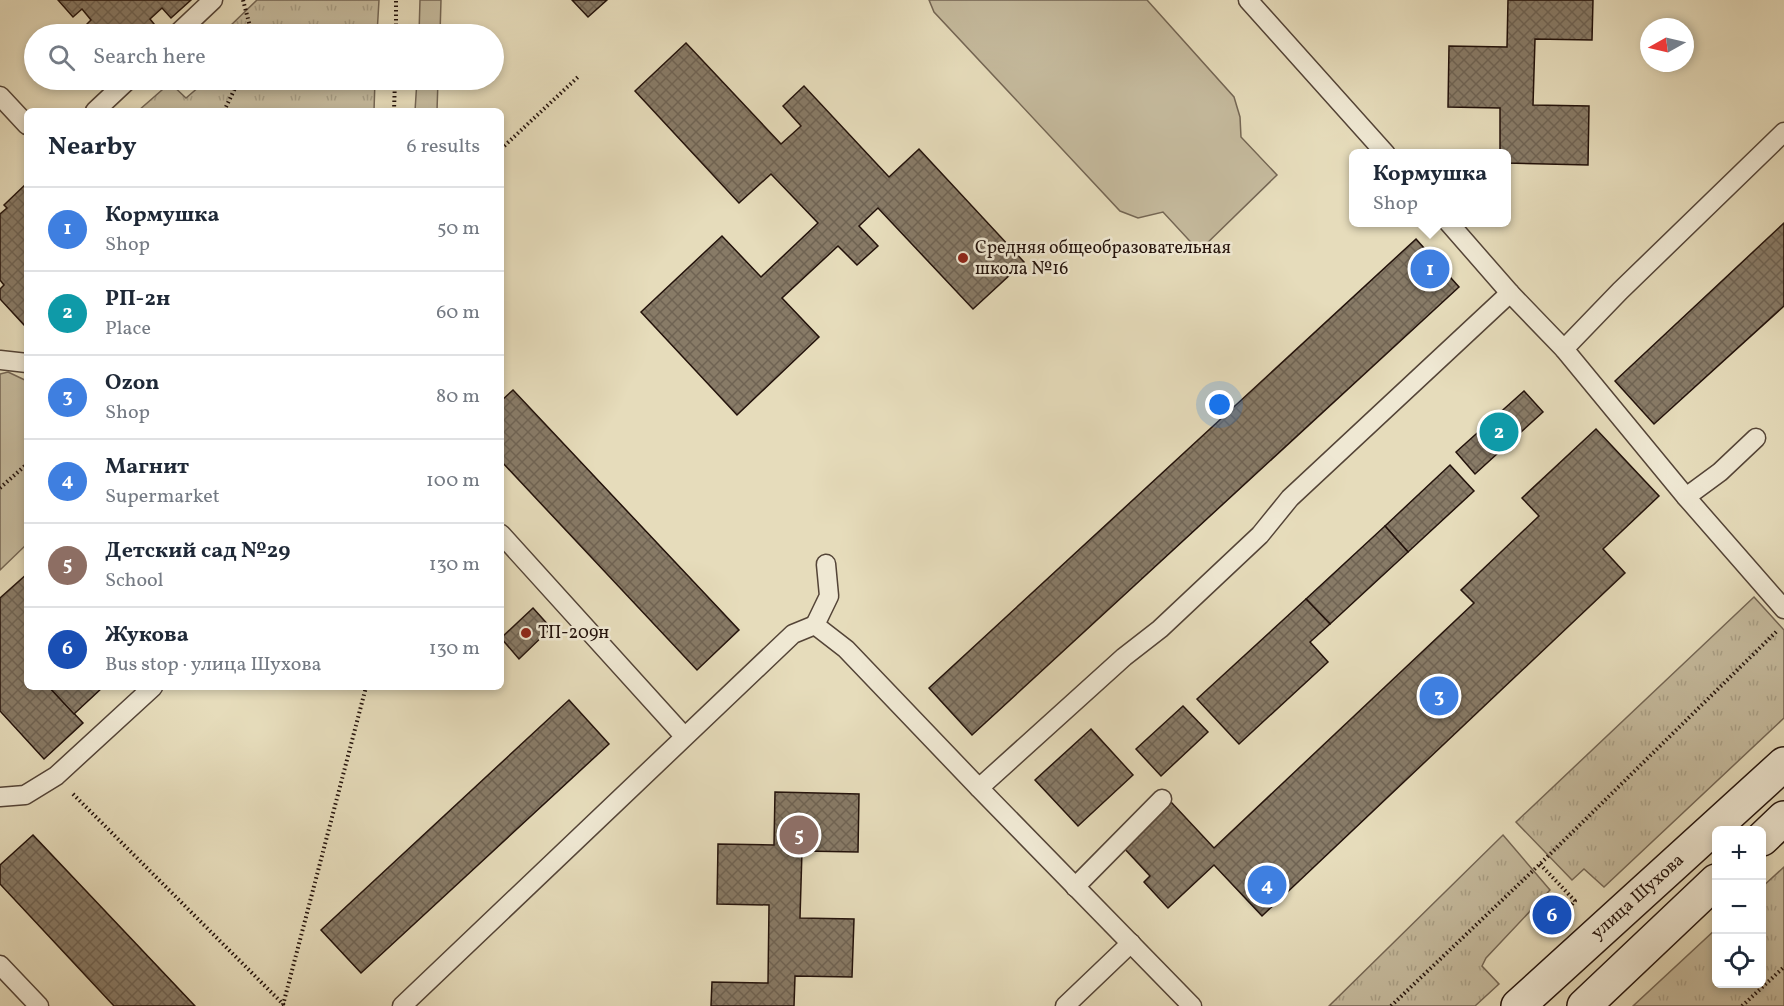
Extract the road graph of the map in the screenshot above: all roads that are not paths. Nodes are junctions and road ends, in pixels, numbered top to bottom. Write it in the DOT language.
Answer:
graph roads {
  1 [pos="213,0"];
  2 [pos="1248,0"];
  3 [pos="188,24"];
  4 [pos="117,90"];
  5 [pos="0,96"];
  6 [pos="98,108"];
  7 [pos="24,122"];
  8 [pos="1784,132"];
  9 [pos="1382,149"];
  10 [pos="1452,227"];
  11 [pos="1510,293"];
  12 [pos="1564,349"];
  13 [pos="0,360"];
  14 [pos="24,363"];
  15 [pos="1756,438"];
  16 [pos="1686,497"];
  17 [pos="504,537"];
  18 [pos="826,564"];
  19 [pos="1784,609"];
  20 [pos="815,625"];
  21 [pos="150,690"];
  22 [pos="684,736"];
  23 [pos="1784,764"];
  24 [pos="979,788"];
  25 [pos="0,797"];
  26 [pos="1162,799"];
  27 [pos="1784,818"];
  28 [pos="1766,834"];
  29 [pos="1712,885"];
  30 [pos="1075,887"];
  31 [pos="1131,943"];
  32 [pos="0,965"];
  33 [pos="39,1006"];
  34 [pos="402,1006"];
  35 [pos="1065,1006"];
  36 [pos="1192,1006"];
  37 [pos="1518,1006"];
  38 [pos="1584,1006"];
  1 -- 3 [label="lane"];
  2 -- 9 [label="lane"];
  4 -- 6 [label="lane"];
  5 -- 7 [label="lane"];
  8 -- 12 [label="lane"];
  10 -- 11 [label="lane"];
  11 -- 12 [label="lane"];
  11 -- 24 [label="lane"];
  12 -- 16 [label="lane"];
  13 -- 14 [label="lane"];
  15 -- 16 [label="lane"];
  16 -- 19 [label="lane"];
  17 -- 22 [label="lane"];
  18 -- 20 [label="lane"];
  20 -- 22 [label="lane"];
  20 -- 24 [label="lane"];
  21 -- 25 [label="lane"];
  22 -- 34 [label="lane"];
  23 -- 37 [label="main road, улица Шухова"];
  24 -- 30 [label="lane"];
  26 -- 30 [label="lane"];
  27 -- 28 [label="main road"];
  29 -- 38 [label="main road"];
  30 -- 31 [label="lane"];
  31 -- 35 [label="lane"];
  31 -- 36 [label="lane"];
  32 -- 33 [label="lane"];
}
